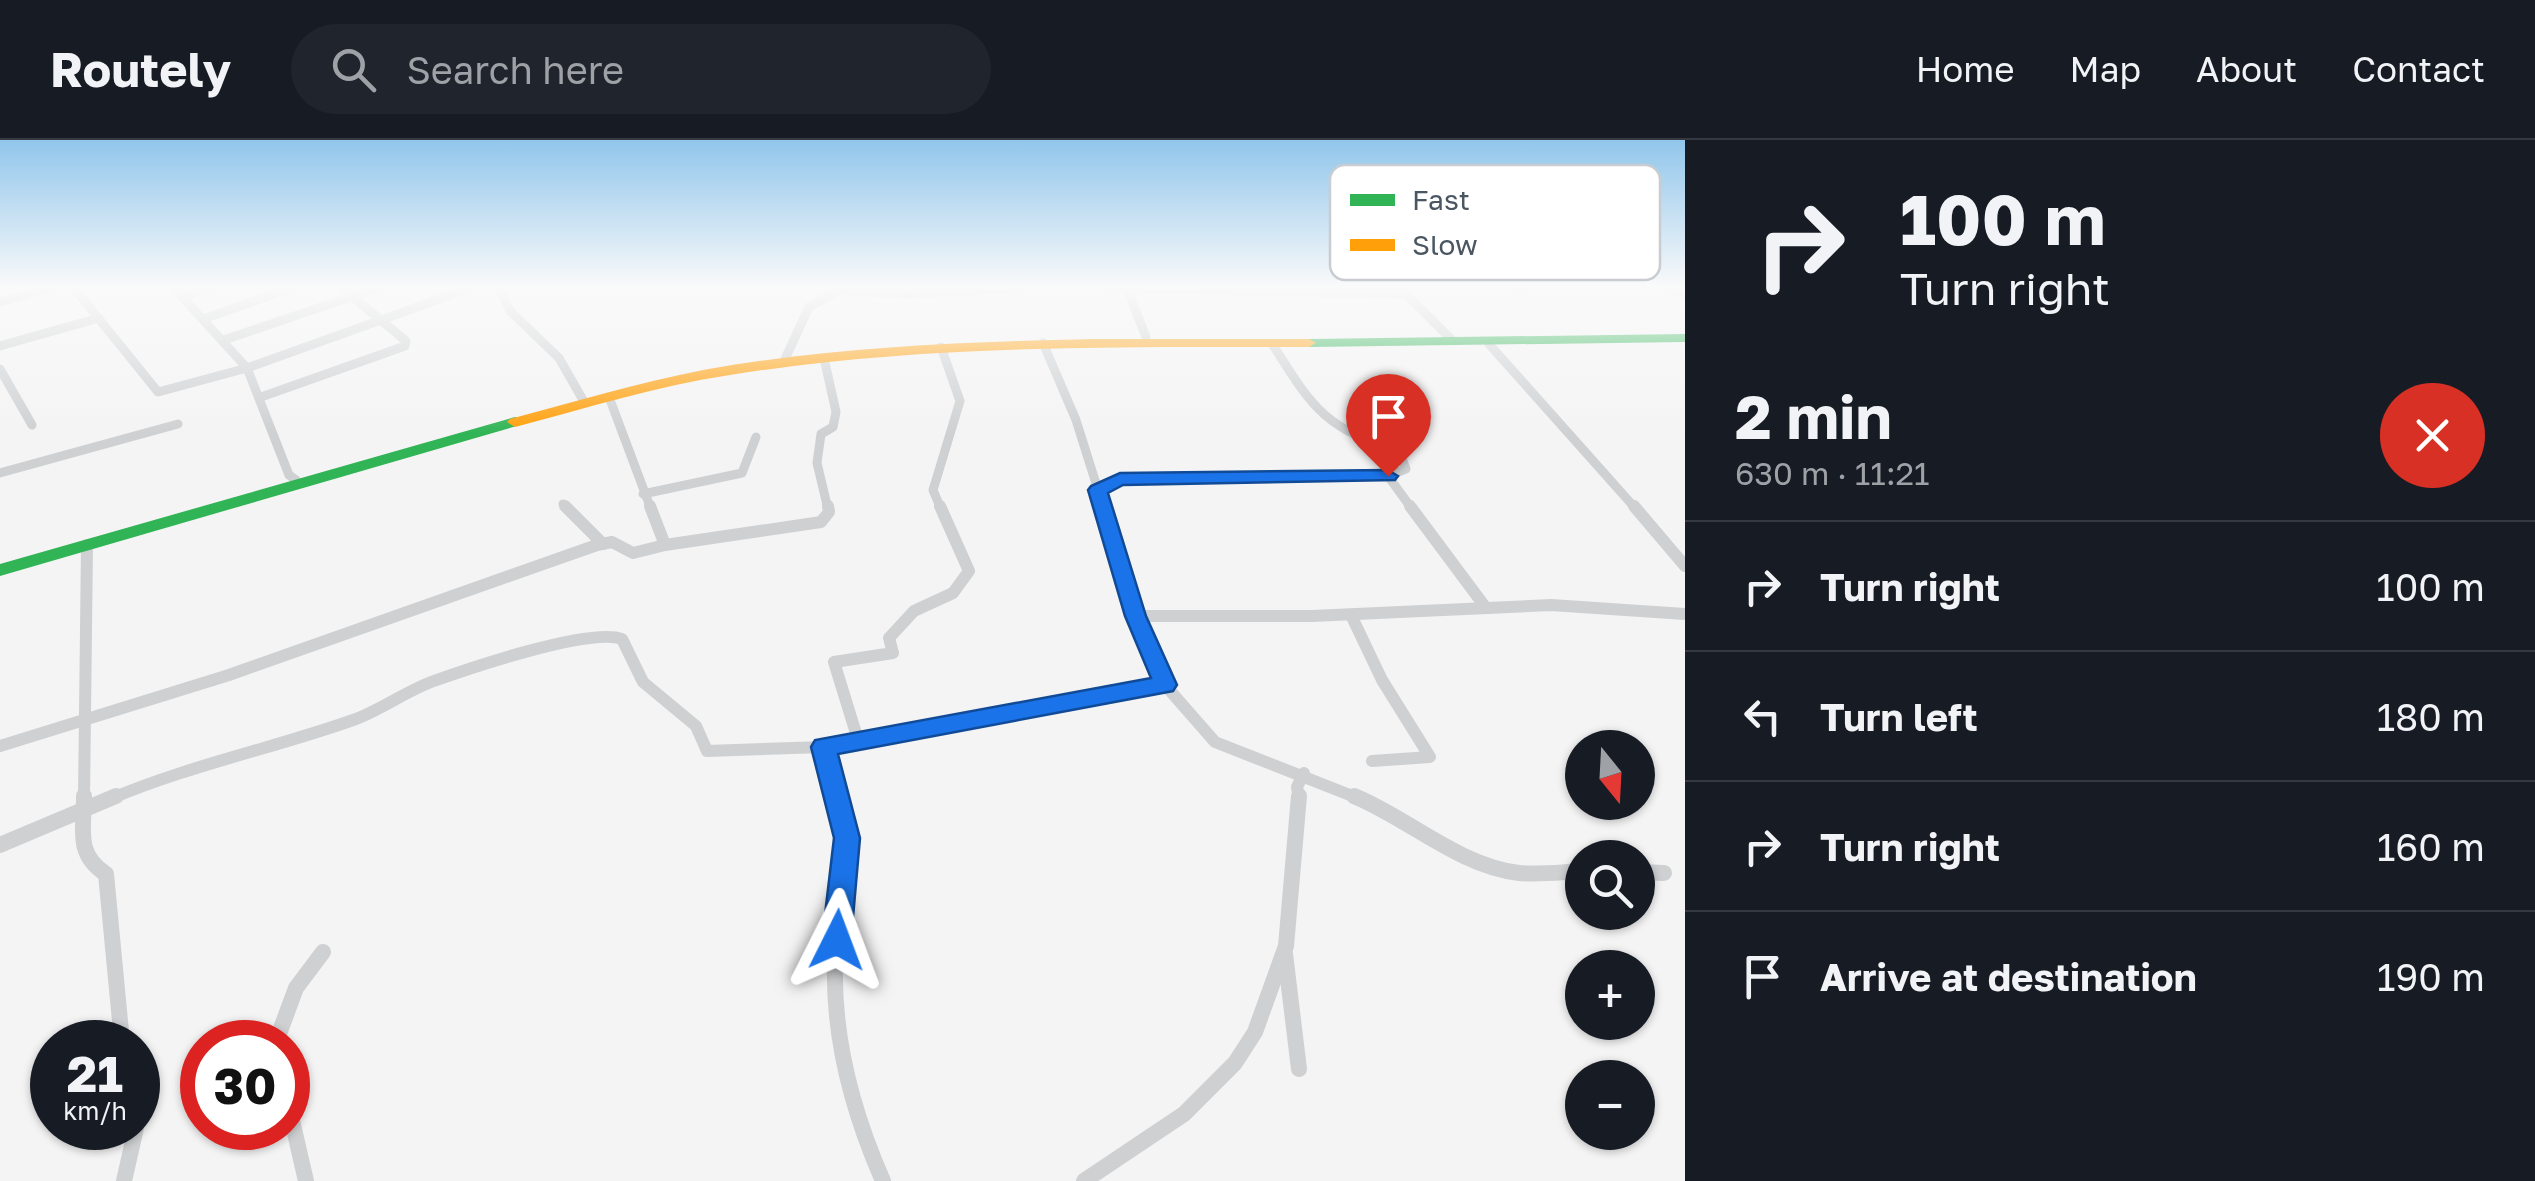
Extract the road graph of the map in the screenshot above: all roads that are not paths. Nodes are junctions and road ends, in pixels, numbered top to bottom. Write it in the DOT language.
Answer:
graph roads {
  1 [pos="34,337"];
  2 [pos="115,337"];
  3 [pos="221,337"];
  4 [pos="234,337"];
  5 [pos="335,337"];
  6 [pos="400,337"];
  7 [pos="537,337"];
  8 [pos="794,337"];
  9 [pos="1146,337"];
  10 [pos="1449,337"];
  11 [pos="1611,337"];
  12 [pos="1651,337"];
  13 [pos="224,340"];
  14 [pos="1452,340"];
  15 [pos="1043,343"];
  16 [pos="1489,344"];
  17 [pos="1273,345"];
  18 [pos="0,346"];
  19 [pos="941,347"];
  20 [pos="785,358"];
  21 [pos="824,358"];
  22 [pos="247,368"];
  23 [pos="0,369"];
  24 [pos="260,398"];
  25 [pos="609,398"];
  26 [pos="583,400"];
  27 [pos="178,424"];
  28 [pos="32,426"];
  29 [pos="756,436"];
  30 [pos="0,472"];
  31 [pos="1388,476"];
  32 [pos="293,478"];
  33 [pos="1098,490"];
  34 [pos="643,494"];
  35 [pos="562,504"];
  36 [pos="603,544"];
  37 [pos="87,545"];
  38 [pos="664,545"];
  39 [pos="0,558"];
  40 [pos="1685,566"];
  41 [pos="0,570"];
  42 [pos="1486,608"];
  43 [pos="1685,614"];
  44 [pos="1351,615"];
  45 [pos="1136,616"];
  46 [pos="1165,685"];
  47 [pos="86,718"];
  48 [pos="859,743"];
  49 [pos="0,746"];
  50 [pos="824,747"];
  51 [pos="1372,761"];
  52 [pos="1304,773"];
  53 [pos="84,808"];
  54 [pos="0,845"];
  55 [pos="1565,872"];
  56 [pos="1655,873"];
  57 [pos="1664,873"];
  58 [pos="322,952"];
  59 [pos="1285,952"];
  60 [pos="120,1020"];
  61 [pos="284,1020"];
  62 [pos="1299,1069"];
  63 [pos="131,1150"];
  64 [pos="299,1150"];
  65 [pos="124,1181"];
  66 [pos="306,1181"];
  67 [pos="884,1181"];
  68 [pos="1084,1181"];
  1 -- 18 [label="street"];
  2 -- 22 [label="street"];
  3 -- 13 [label="street"];
  4 -- 13 [label="street"];
  5 -- 22 [label="street"];
  6 -- 24 [label="street"];
  7 -- 26 [label="street"];
  8 -- 20 [label="street"];
  9 -- 14 [label="main road"];
  9 -- 20 [label="main road"];
  10 -- 14 [label="street"];
  11 -- 14 [label="main road"];
  12 -- 16 [label="main road"];
  13 -- 22 [label="street"];
  15 -- 17 [label="main road"];
  15 -- 19 [label="main road"];
  15 -- 33 [label="street"];
  16 -- 17 [label="main road"];
  16 -- 40 [label="street"];
  17 -- 31 [label="street"];
  19 -- 21 [label="main road"];
  19 -- 48 [label="street"];
  20 -- 26 [label="main road"];
  21 -- 25 [label="main road"];
  21 -- 38 [label="street"];
  22 -- 24 [label="street"];
  23 -- 28 [label="street"];
  24 -- 32 [label="street"];
  25 -- 32 [label="main road"];
  25 -- 34 [label="street"];
  26 -- 32 [label="main road"];
  27 -- 30 [label="street"];
  29 -- 34 [label="street"];
  31 -- 33 [label="street"];
  31 -- 42 [label="street"];
  32 -- 37 [label="main road"];
  32 -- 39 [label="main road"];
  33 -- 45 [label="street"];
  34 -- 38 [label="street"];
  35 -- 36 [label="street"];
  36 -- 38 [label="street"];
  36 -- 47 [label="street"];
  37 -- 41 [label="main road"];
  37 -- 47 [label="street"];
  42 -- 43 [label="street"];
  42 -- 44 [label="street"];
  44 -- 45 [label="street"];
  44 -- 51 [label="street"];
  45 -- 46 [label="street"];
  46 -- 48 [label="street"];
  46 -- 52 [label="street"];
  47 -- 49 [label="street"];
  47 -- 53 [label="street"];
  48 -- 50 [label="street"];
  50 -- 53 [label="street"];
  50 -- 67 [label="street"];
  52 -- 55 [label="street"];
  52 -- 59 [label="street"];
  53 -- 54 [label="street"];
  53 -- 60 [label="street"];
  56 -- 57 [label="street"];
  58 -- 61 [label="street"];
  59 -- 62 [label="street"];
  59 -- 68 [label="street"];
  63 -- 65 [label="street"];
  64 -- 66 [label="street"];
}
